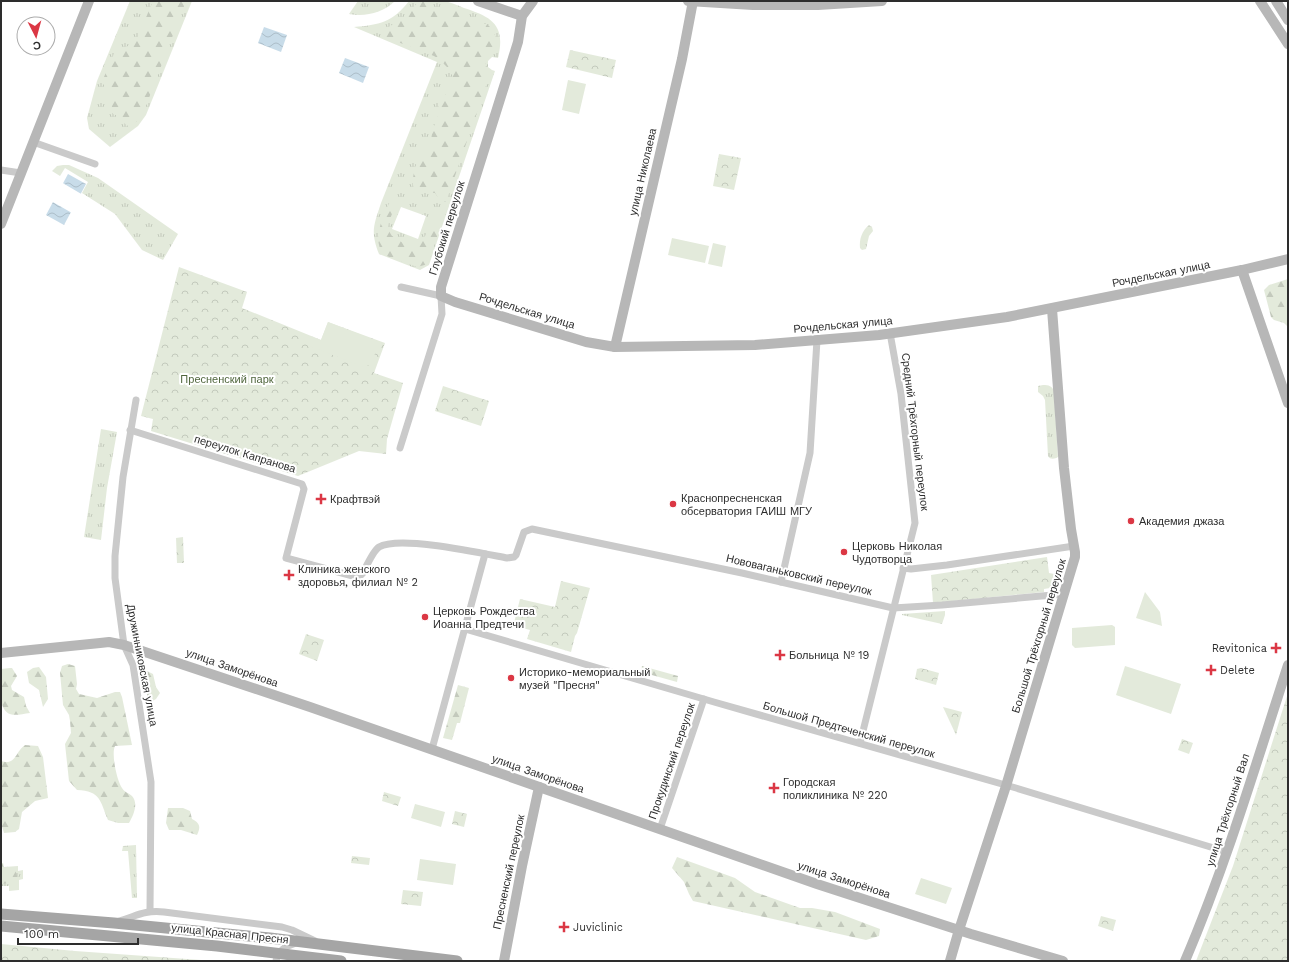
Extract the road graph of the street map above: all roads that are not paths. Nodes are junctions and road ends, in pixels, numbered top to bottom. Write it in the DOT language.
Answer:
graph roads {
  1 [pos="89,1"];
  2 [pos="478,1"];
  3 [pos="501,1"];
  4 [pos="533,1"];
  5 [pos="688,1"];
  6 [pos="693,1"];
  7 [pos="882,1"];
  8 [pos="1260,1"];
  9 [pos="1276,1"];
  10 [pos="522,16"];
  11 [pos="1288,20"];
  12 [pos="1288,44"];
  13 [pos="33,142"];
  14 [pos="95,164"];
  15 [pos="1,170"];
  16 [pos="21,173"];
  17 [pos="1,224"];
  18 [pos="1288,259"];
  19 [pos="1242,270"];
  20 [pos="401,286"];
  21 [pos="441,296"];
  22 [pos="1052,308"];
  23 [pos="890,333"];
  24 [pos="817,340"];
  25 [pos="615,347"];
  26 [pos="136,400"];
  27 [pos="1288,403"];
  28 [pos="130,430"];
  29 [pos="400,448"];
  30 [pos="1074,546"];
  31 [pos="485,554"];
  32 [pos="903,568"];
  33 [pos="781,582"];
  34 [pos="1064,594"];
  35 [pos="893,608"];
  36 [pos="465,629"];
  37 [pos="124,645"];
  38 [pos="1,653"];
  39 [pos="1288,665"];
  40 [pos="704,699"];
  41 [pos="860,743"];
  42 [pos="432,749"];
  43 [pos="1006,786"];
  44 [pos="539,787"];
  45 [pos="660,829"];
  46 [pos="1227,852"];
  47 [pos="150,911"];
  48 [pos="2,913"];
  49 [pos="114,923"];
  50 [pos="1,926"];
  51 [pos="959,930"];
  52 [pos="301,942"];
  53 [pos="324,944"];
  54 [pos="277,957"];
  55 [pos="341,961"];
  56 [pos="458,961"];
  57 [pos="504,961"];
  58 [pos="950,961"];
  59 [pos="1063,961"];
  60 [pos="1185,961"];
  1 -- 13 [label="street"];
  2 -- 10 [label="street"];
  3 -- 10 [label="street"];
  4 -- 10 [label="street"];
  5 -- 6 [label="street"];
  6 -- 7 [label="street"];
  6 -- 25 [label="street, улица Николаева"];
  8 -- 12 [label="street"];
  9 -- 11 [label="street"];
  10 -- 21 [label="street, Глубокий переулок"];
  13 -- 14 [label="street"];
  13 -- 16 [label="street"];
  15 -- 16 [label="street"];
  16 -- 17 [label="street"];
  18 -- 19 [label="street, Рочдельская улица"];
  19 -- 22 [label="street, Рочдельская улица"];
  19 -- 27 [label="street"];
  20 -- 21 [label="street, Рочдельская улица"];
  21 -- 25 [label="street, Рочдельская улица"];
  21 -- 29 [label="street, Глубокий переулок"];
  22 -- 23 [label="street, Рочдельская улица"];
  22 -- 30 [label="street, Большой Трёхгорный переулок"];
  23 -- 24 [label="street, Рочдельская улица"];
  23 -- 32 [label="street, Средний Трёхгорный переулок"];
  24 -- 25 [label="street, Рочдельская улица"];
  24 -- 33 [label="street"];
  26 -- 28 [label="street, Дружинниковская улица"];
  28 -- 31 [label="street, переулок Капранова"];
  28 -- 37 [label="street, Дружинниковская улица"];
  30 -- 32 [label="street"];
  30 -- 34 [label="street, Большой Трёхгорный переулок"];
  31 -- 33 [label="street, Нововаганьковский переулок"];
  31 -- 36 [label="street"];
  32 -- 35 [label="street, Средний Трёхгорный переулок"];
  33 -- 35 [label="street, Нововаганьковский переулок"];
  34 -- 35 [label="street, Нововаганьковский переулок"];
  34 -- 43 [label="street, Большой Трёхгорный переулок"];
  35 -- 41 [label="street, Средний Трёхгорный переулок"];
  36 -- 40 [label="street, Большой Предтеченский переулок"];
  36 -- 42 [label="street"];
  37 -- 38 [label="street, улица Заморёнова"];
  37 -- 42 [label="street, улица Заморёнова"];
  37 -- 47 [label="street, Дружинниковская улица"];
  39 -- 46 [label="street, улица Трёхгорный Вал"];
  40 -- 41 [label="street, Большой Предтеченский переулок"];
  40 -- 45 [label="street, Прокудинский переулок"];
  41 -- 43 [label="street, Большой Предтеченский переулок"];
  42 -- 44 [label="street, улица Заморёнова"];
  43 -- 46 [label="street, Большой Предтеченский переулок"];
  43 -- 51 [label="street, Большой Трёхгорный переулок"];
  44 -- 45 [label="street, улица Заморёнова"];
  44 -- 57 [label="street, Пресненский переулок"];
  45 -- 51 [label="street, улица Заморёнова"];
  46 -- 60 [label="street, улица Трёхгорный Вал"];
  47 -- 49 [label="street"];
  47 -- 53 [label="street"];
  48 -- 49 [label="main road, улица Красная Пресня"];
  49 -- 52 [label="main road, улица Красная Пресня"];
  50 -- 54 [label="main road, улица Красная Пресня"];
  51 -- 58 [label="street, Большой Трёхгорный переулок"];
  51 -- 59 [label="street, улица Заморёнова"];
  52 -- 53 [label="main road, улица Красная Пресня"];
  52 -- 54 [label="street"];
  53 -- 56 [label="main road, улица Красная Пресня"];
  54 -- 55 [label="main road, улица Красная Пресня"];
}
